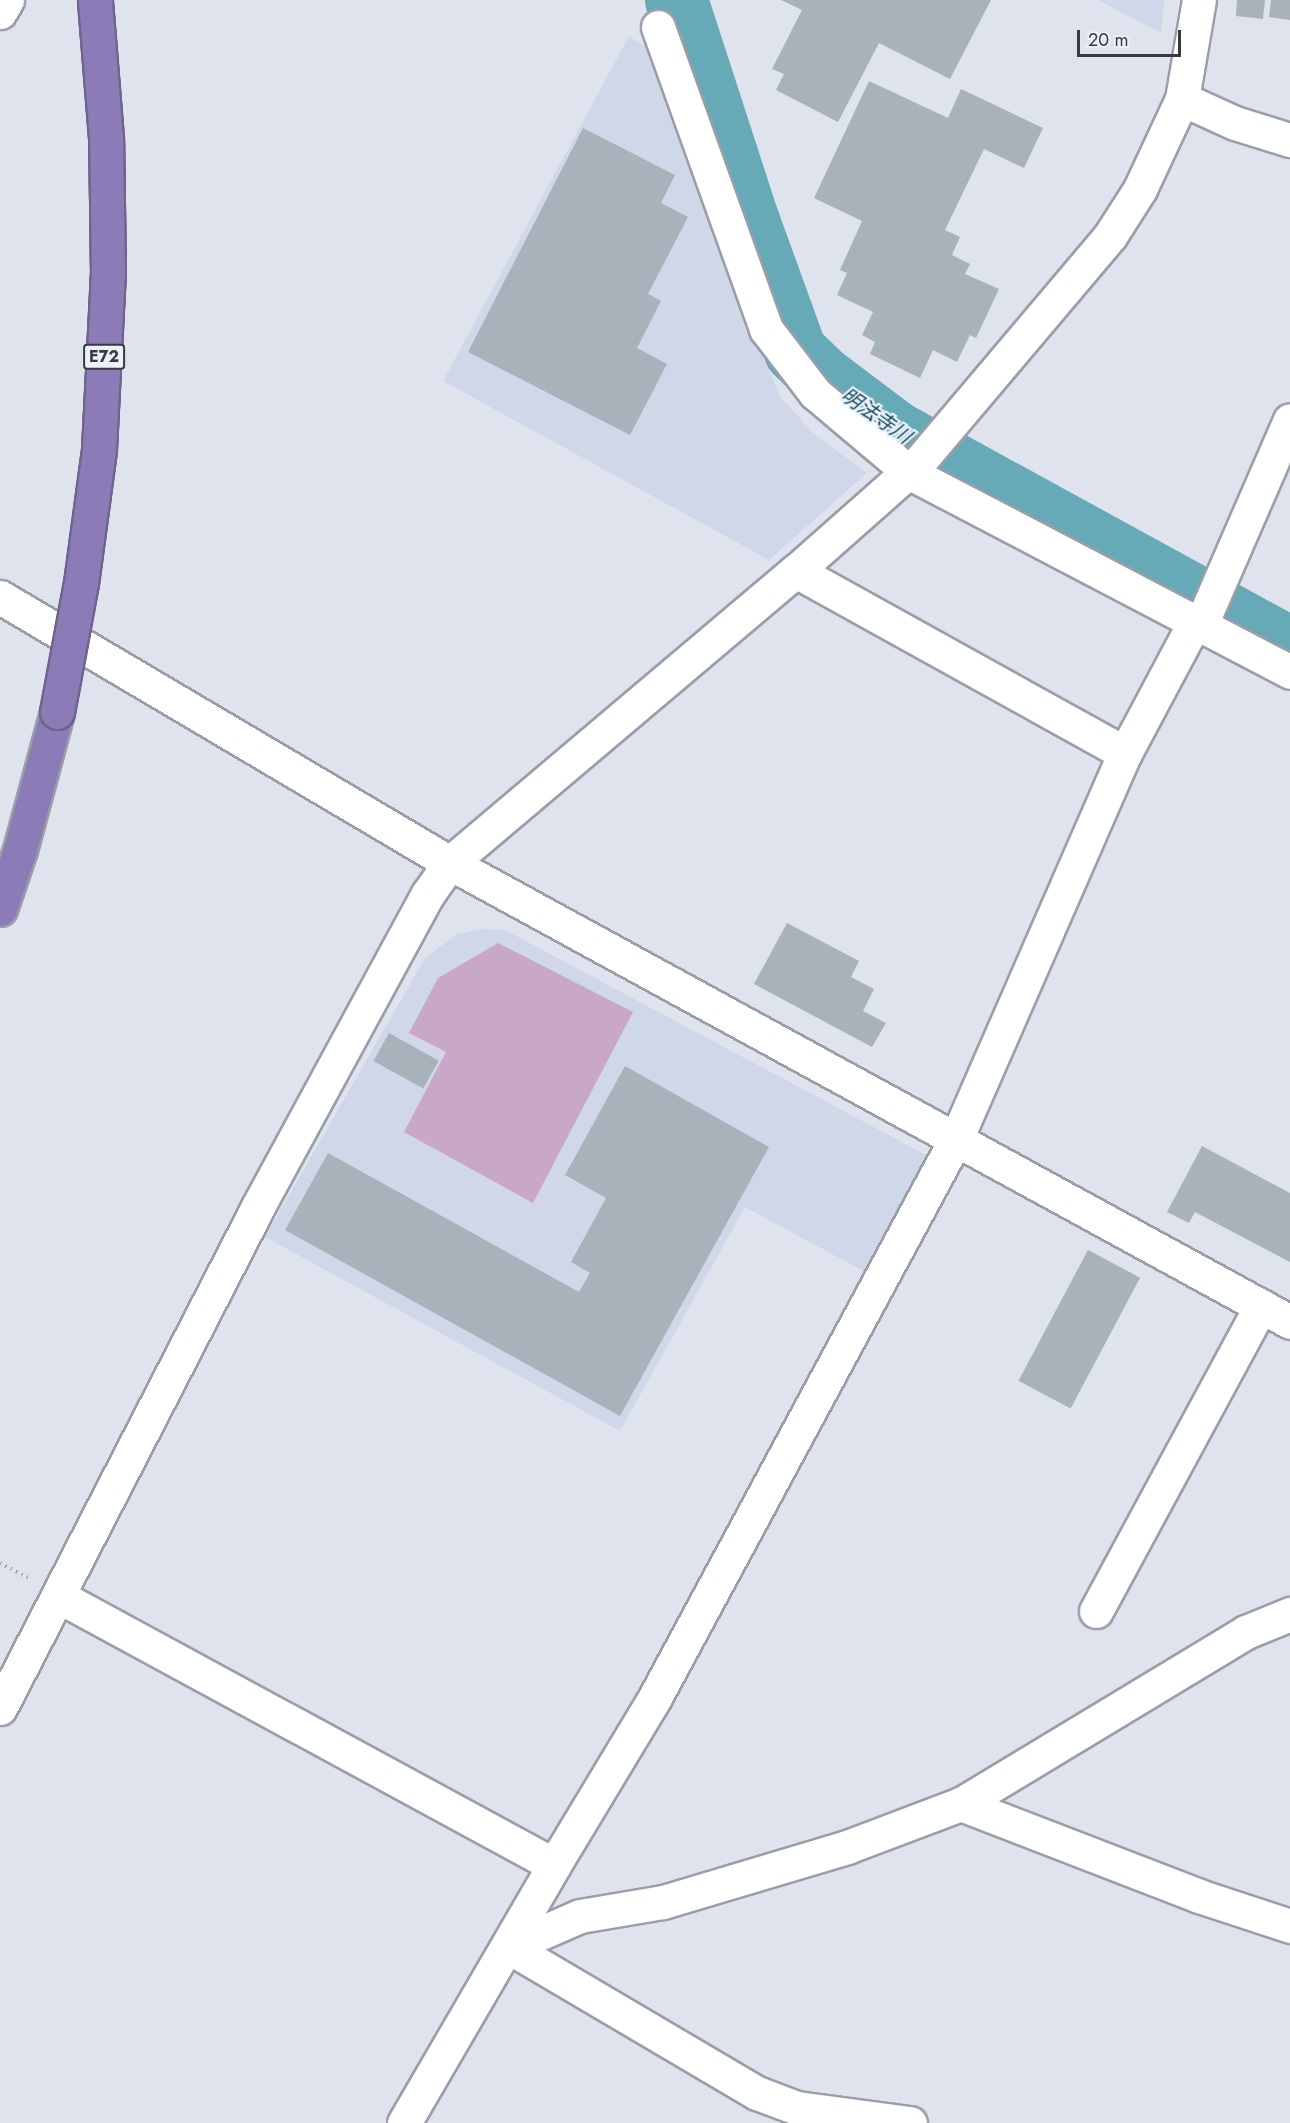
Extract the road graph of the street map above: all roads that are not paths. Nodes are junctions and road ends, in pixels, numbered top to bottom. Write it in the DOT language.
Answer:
graph roads {
  1 [pos="7,0"];
  2 [pos="95,0"];
  3 [pos="1199,0"];
  4 [pos="0,12"];
  5 [pos="658,27"];
  6 [pos="1182,99"];
  7 [pos="1290,140"];
  8 [pos="1290,420"];
  9 [pos="922,458"];
  10 [pos="796,572"];
  11 [pos="0,597"];
  12 [pos="1206,609"];
  13 [pos="1290,672"];
  14 [pos="1125,753"];
  15 [pos="450,863"];
  16 [pos="0,909"];
  17 [pos="957,1137"];
  18 [pos="1261,1306"];
  19 [pos="1290,1322"];
  20 [pos="60,1597"];
  21 [pos="1096,1611"];
  22 [pos="1290,1614"];
  23 [pos="0,1708"];
  24 [pos="960,1804"];
  25 [pos="554,1865"];
  26 [pos="1290,1926"];
  27 [pos="509,1947"];
  28 [pos="404,2123"];
  29 [pos="910,2123"];
  1 -- 4 [label="street"];
  2 -- 16 [label="highway, E72, bridge"];
  3 -- 6 [label="street"];
  5 -- 9 [label="street"];
  6 -- 7 [label="street"];
  6 -- 9 [label="street"];
  8 -- 12 [label="street"];
  9 -- 10 [label="street"];
  9 -- 12 [label="street"];
  10 -- 14 [label="street"];
  10 -- 15 [label="street"];
  11 -- 15 [label="street"];
  12 -- 13 [label="street"];
  12 -- 14 [label="street"];
  14 -- 17 [label="street"];
  15 -- 17 [label="street"];
  15 -- 20 [label="street"];
  17 -- 18 [label="street"];
  17 -- 25 [label="street"];
  18 -- 19 [label="street"];
  18 -- 21 [label="street"];
  20 -- 23 [label="street"];
  20 -- 25 [label="street"];
  22 -- 24 [label="street"];
  24 -- 26 [label="street"];
  24 -- 27 [label="street"];
  25 -- 27 [label="street"];
  27 -- 28 [label="street"];
  27 -- 29 [label="street"];
}
